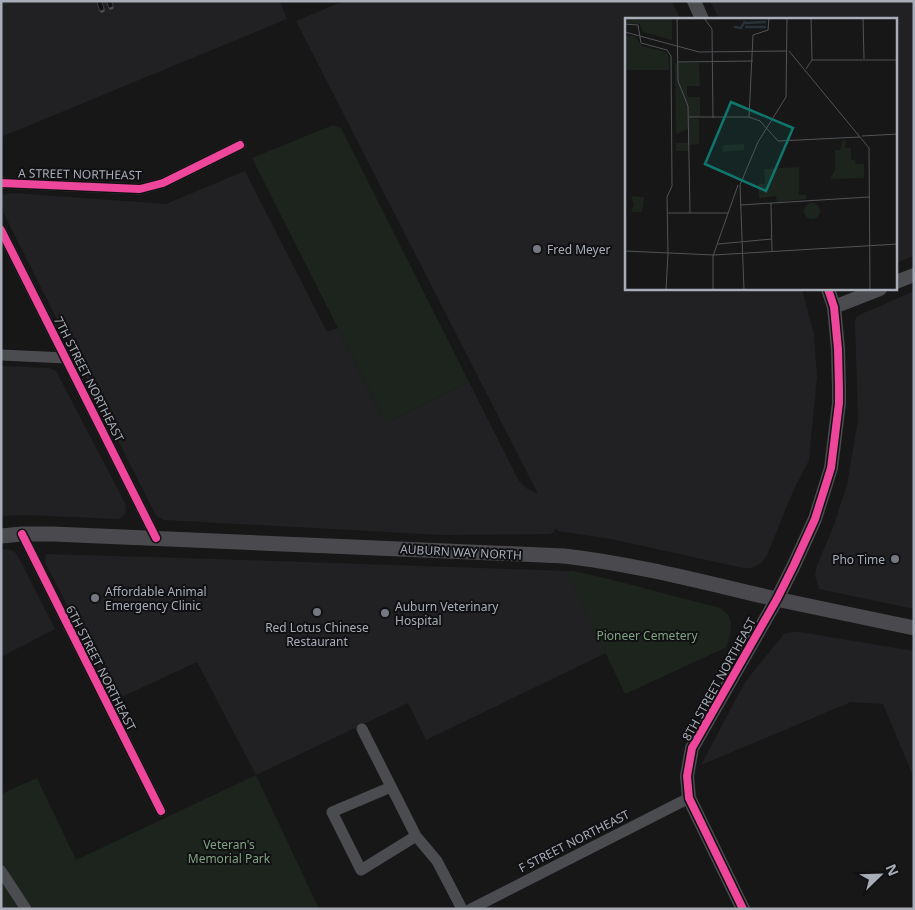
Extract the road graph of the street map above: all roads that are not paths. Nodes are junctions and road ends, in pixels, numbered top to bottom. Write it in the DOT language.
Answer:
graph roads {
  1 [pos="694,1"];
  2 [pos="702,18"];
  3 [pos="240,145"];
  4 [pos="1,184"];
  5 [pos="1,230"];
  6 [pos="914,275"];
  7 [pos="898,281"];
  8 [pos="828,290"];
  9 [pos="877,290"];
  10 [pos="834,307"];
  11 [pos="1,355"];
  12 [pos="66,358"];
  13 [pos="22,534"];
  14 [pos="1,536"];
  15 [pos="156,538"];
  16 [pos="776,599"];
  17 [pos="914,628"];
  18 [pos="362,729"];
  19 [pos="391,787"];
  20 [pos="689,798"];
  21 [pos="161,811"];
  22 [pos="416,836"];
  23 [pos="1,870"];
  24 [pos="26,909"];
  25 [pos="462,909"];
  26 [pos="471,909"];
  27 [pos="743,909"];
  1 -- 2 [label="street"];
  3 -- 4 [label="street, A STREET NORTHEAST"];
  5 -- 12 [label="street, 7TH STREET NORTHEAST"];
  6 -- 7 [label="street"];
  8 -- 10 [label="street, 8TH STREET NORTHEAST"];
  9 -- 10 [label="street"];
  10 -- 16 [label="street, 8TH STREET NORTHEAST"];
  11 -- 12 [label="street"];
  12 -- 15 [label="street, 7TH STREET NORTHEAST"];
  13 -- 14 [label="main road, AUBURN WAY NORTH"];
  13 -- 15 [label="main road, AUBURN WAY NORTH"];
  13 -- 21 [label="street, 6TH STREET NORTHEAST"];
  15 -- 16 [label="main road, AUBURN WAY NORTH"];
  16 -- 17 [label="main road, AUBURN WAY NORTH"];
  16 -- 20 [label="street, 8TH STREET NORTHEAST"];
  18 -- 19 [label="street"];
  19 -- 22 [label="street"];
  19 -- 22 [label="street"];
  20 -- 26 [label="street, F STREET NORTHEAST"];
  20 -- 27 [label="street, 8TH STREET NORTHEAST"];
  22 -- 25 [label="street"];
  23 -- 24 [label="street"];
}
